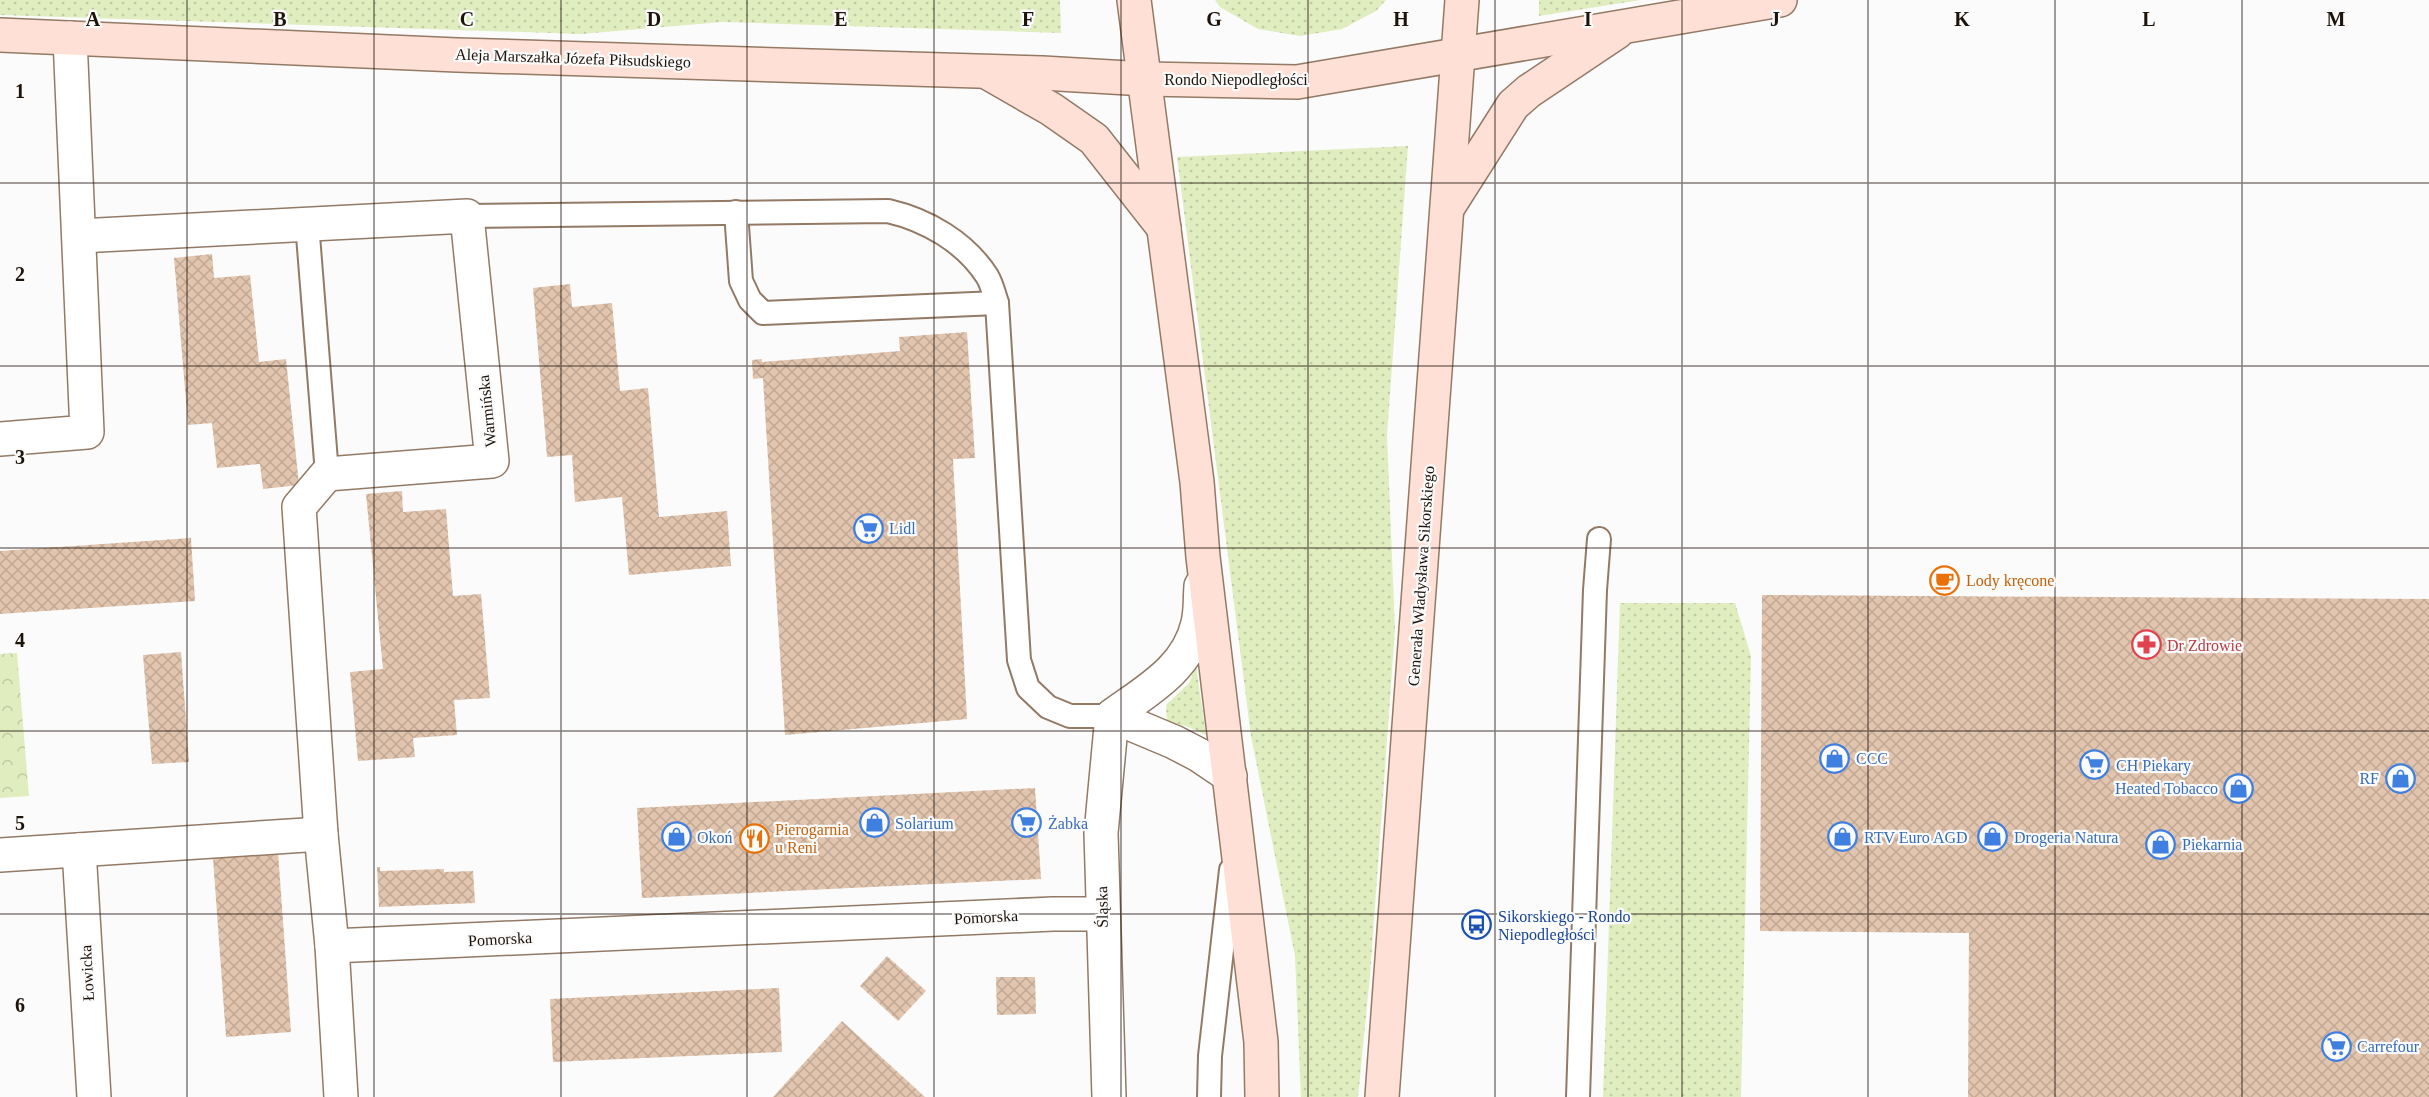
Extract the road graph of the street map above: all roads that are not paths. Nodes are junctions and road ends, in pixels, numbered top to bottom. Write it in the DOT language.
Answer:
graph roads {
  1 [pos="1134,0"];
  2 [pos="1462,0"];
  3 [pos="1780,0"];
  4 [pos="1626,26"];
  5 [pos="0,35"];
  6 [pos="70,38"];
  7 [pos="1458,54"];
  8 [pos="986,71"];
  9 [pos="1146,79"];
  10 [pos="1446,210"];
  11 [pos="736,212"];
  12 [pos="467,216"];
  13 [pos="307,224"];
  14 [pos="1165,229"];
  15 [pos="79,236"];
  16 [pos="997,303"];
  17 [pos="0,439"];
  18 [pos="327,474"];
  19 [pos="1599,539"];
  20 [pos="1203,557"];
  21 [pos="1112,716"];
  22 [pos="1230,776"];
  23 [pos="1236,826"];
  24 [pos="321,834"];
  25 [pos="79,850"];
  26 [pos="0,855"];
  27 [pos="1102,914"];
  28 [pos="332,946"];
  29 [pos="94,1097"];
  30 [pos="341,1097"];
  31 [pos="1109,1097"];
  32 [pos="1209,1097"];
  33 [pos="1263,1097"];
  34 [pos="1382,1097"];
  35 [pos="1578,1097"];
  1 -- 9 [label="street, Rondo Niepodległości"];
  2 -- 7 [label="street"];
  3 -- 4 [label="street"];
  4 -- 7 [label="street"];
  4 -- 10 [label="street"];
  5 -- 6 [label="street, Aleja Marszałka Józefa Piłsudskiego"];
  6 -- 8 [label="street, Aleja Marszałka Józefa Piłsudskiego"];
  6 -- 15 [label="street"];
  7 -- 9 [label="street, Rondo Niepodległości"];
  7 -- 10 [label="street, Generała Władysława Sikorskiego"];
  8 -- 9 [label="street, Aleja Marszałka Józefa Piłsudskiego"];
  8 -- 14 [label="street"];
  9 -- 14 [label="street"];
  10 -- 34 [label="street, Generała Władysława Sikorskiego"];
  11 -- 12 [label="lane"];
  11 -- 16 [label="lane"];
  11 -- 16 [label="lane"];
  12 -- 13 [label="street"];
  12 -- 18 [label="street, Warmińska"];
  13 -- 15 [label="street"];
  13 -- 18 [label="lane"];
  14 -- 20 [label="street"];
  15 -- 17 [label="street"];
  16 -- 21 [label="lane"];
  18 -- 24 [label="street"];
  19 -- 35 [label="lane"];
  20 -- 21 [label="street"];
  20 -- 22 [label="street"];
  21 -- 22 [label="street"];
  21 -- 27 [label="street, Śląska"];
  22 -- 23 [label="street"];
  23 -- 32 [label="lane"];
  23 -- 33 [label="street"];
  24 -- 25 [label="street"];
  24 -- 28 [label="street"];
  25 -- 26 [label="street"];
  25 -- 29 [label="street, Łowicka"];
  27 -- 28 [label="street, Pomorska"];
  27 -- 31 [label="street, Śląska"];
  28 -- 30 [label="street"];
}
